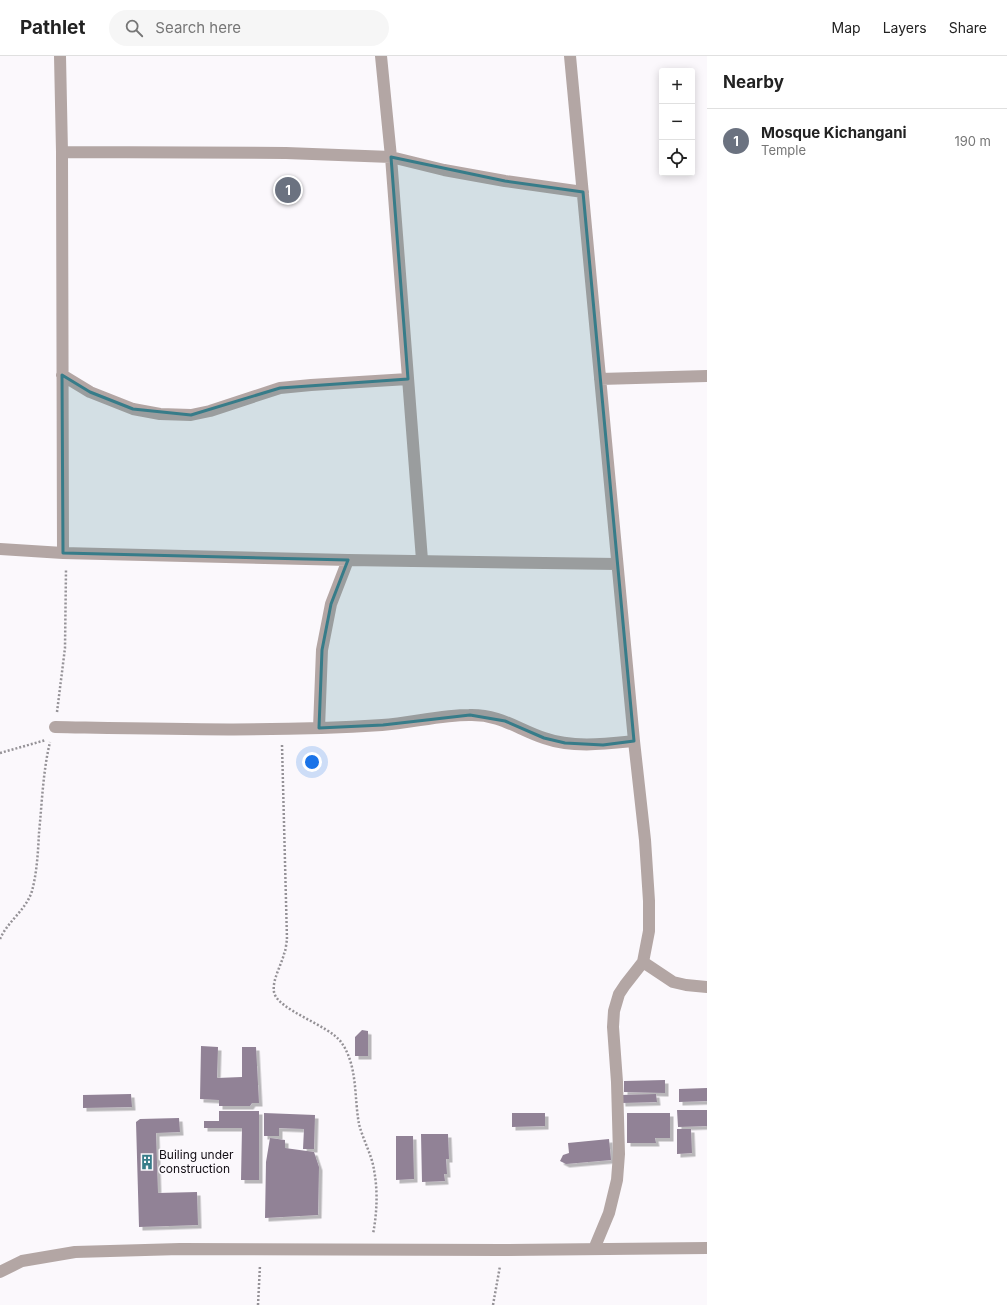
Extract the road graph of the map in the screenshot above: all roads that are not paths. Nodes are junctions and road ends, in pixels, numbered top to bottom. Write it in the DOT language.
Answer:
graph roads {
  1 [pos="60,56"];
  2 [pos="381,56"];
  3 [pos="570,56"];
  4 [pos="62,152"];
  5 [pos="391,157"];
  6 [pos="583,192"];
  7 [pos="62,375"];
  8 [pos="707,376"];
  9 [pos="600,379"];
  10 [pos="408,380"];
  11 [pos="0,549"];
  12 [pos="65,553"];
  13 [pos="348,560"];
  14 [pos="422,560"];
  15 [pos="618,564"];
  16 [pos="55,727"];
  17 [pos="319,728"];
  18 [pos="634,741"];
  19 [pos="643,962"];
  20 [pos="707,987"];
  21 [pos="707,1248"];
  22 [pos="594,1249"];
  23 [pos="0,1272"];
  1 -- 4 [label="street"];
  2 -- 5 [label="street"];
  3 -- 6 [label="street"];
  4 -- 5 [label="street"];
  4 -- 7 [label="street"];
  5 -- 6 [label="street"];
  5 -- 10 [label="street"];
  6 -- 9 [label="street"];
  7 -- 10 [label="street"];
  7 -- 12 [label="street"];
  8 -- 9 [label="street"];
  9 -- 15 [label="street"];
  10 -- 14 [label="street"];
  11 -- 12 [label="street"];
  12 -- 13 [label="street"];
  13 -- 14 [label="street"];
  13 -- 17 [label="street"];
  14 -- 15 [label="street"];
  15 -- 18 [label="street"];
  16 -- 17 [label="street"];
  17 -- 18 [label="street"];
  18 -- 19 [label="street"];
  19 -- 20 [label="street"];
  19 -- 22 [label="street"];
  21 -- 22 [label="street"];
  22 -- 23 [label="street"];
}
